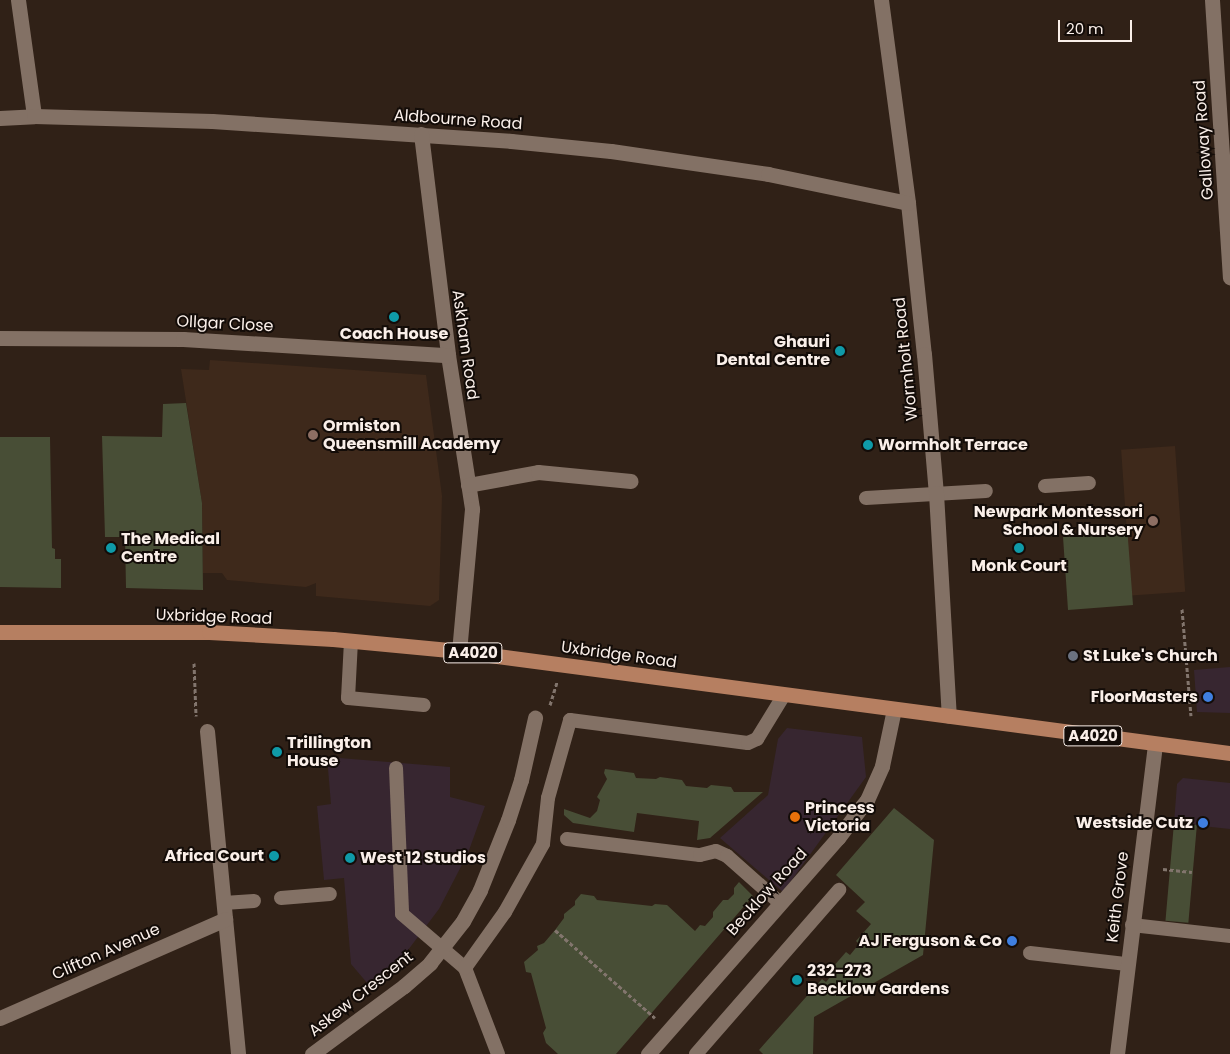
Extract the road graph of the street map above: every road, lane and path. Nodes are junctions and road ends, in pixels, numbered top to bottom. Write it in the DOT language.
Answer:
graph roads {
  1 [pos="18,0"];
  2 [pos="881,0"];
  3 [pos="1212,0"];
  4 [pos="34,116"];
  5 [pos="0,118"];
  6 [pos="421,134"];
  7 [pos="908,203"];
  8 [pos="1230,277"];
  9 [pos="0,338"];
  10 [pos="448,355"];
  11 [pos="631,481"];
  12 [pos="1089,483"];
  13 [pos="468,485"];
  14 [pos="1045,486"];
  15 [pos="986,491"];
  16 [pos="936,493"];
  17 [pos="866,498"];
  18 [pos="1182,609"];
  19 [pos="0,632"];
  20 [pos="352,641"];
  21 [pos="459,651"];
  22 [pos="194,663"];
  23 [pos="561,664"];
  24 [pos="784,695"];
  25 [pos="424,705"];
  26 [pos="894,710"];
  27 [pos="948,716"];
  28 [pos="1191,716"];
  29 [pos="536,718"];
  30 [pos="207,731"];
  31 [pos="1155,744"];
  32 [pos="1230,753"];
  33 [pos="396,768"];
  34 [pos="567,839"];
  35 [pos="1163,869"];
  36 [pos="1192,872"];
  37 [pos="838,890"];
  38 [pos="330,894"];
  39 [pos="281,898"];
  40 [pos="254,901"];
  41 [pos="780,902"];
  42 [pos="224,903"];
  43 [pos="225,919"];
  44 [pos="1132,925"];
  45 [pos="554,930"];
  46 [pos="1230,936"];
  47 [pos="443,948"];
  48 [pos="1030,953"];
  49 [pos="1127,964"];
  50 [pos="465,968"];
  51 [pos="0,1018"];
  52 [pos="669,1030"];
  53 [pos="238,1054"];
  54 [pos="312,1054"];
  55 [pos="498,1054"];
  56 [pos="648,1054"];
  57 [pos="696,1054"];
  58 [pos="1117,1054"];
  1 -- 4 [label="street"];
  2 -- 7 [label="street, Wormholt Road"];
  3 -- 8 [label="street, Galloway Road"];
  4 -- 5 [label="street, Aldbourne Road"];
  4 -- 6 [label="street, Aldbourne Road"];
  6 -- 7 [label="street, Aldbourne Road"];
  6 -- 10 [label="street, Askham Road"];
  7 -- 16 [label="street, Wormholt Road"];
  9 -- 10 [label="street, Ollgar Close"];
  10 -- 13 [label="street, Askham Road"];
  11 -- 13 [label="street"];
  12 -- 14 [label="lane"];
  13 -- 21 [label="street, Askham Road"];
  15 -- 16 [label="lane"];
  16 -- 17 [label="lane"];
  16 -- 27 [label="street, Wormholt Road"];
  18 -- 28 [label="path"];
  19 -- 20 [label="main road, Uxbridge Road / A4020"];
  20 -- 21 [label="main road, Uxbridge Road / A4020"];
  20 -- 25 [label="lane"];
  21 -- 23 [label="main road, Uxbridge Road / A4020"];
  22 -- 30 [label="path"];
  23 -- 24 [label="main road, Uxbridge Road / A4020"];
  23 -- 29 [label="path"];
  24 -- 26 [label="main road, Uxbridge Road / A4020"];
  24 -- 50 [label="lane"];
  26 -- 27 [label="main road, Uxbridge Road / A4020"];
  26 -- 41 [label="street, Becklow Road"];
  27 -- 31 [label="main road, Uxbridge Road / A4020"];
  29 -- 47 [label="street, Askew Crescent"];
  30 -- 42 [label="street"];
  31 -- 32 [label="main road, Uxbridge Road / A4020"];
  31 -- 44 [label="street, Keith Grove"];
  33 -- 47 [label="lane"];
  34 -- 41 [label="lane"];
  35 -- 36 [label="path"];
  37 -- 57 [label="lane"];
  38 -- 39 [label="lane"];
  40 -- 42 [label="lane"];
  41 -- 52 [label="street, Becklow Road"];
  42 -- 43 [label="street"];
  43 -- 51 [label="street, Clifton Avenue"];
  43 -- 53 [label="street"];
  44 -- 46 [label="lane"];
  44 -- 49 [label="street, Keith Grove"];
  45 -- 52 [label="path"];
  47 -- 50 [label="lane"];
  47 -- 54 [label="street, Askew Crescent"];
  48 -- 49 [label="lane"];
  49 -- 58 [label="street, Keith Grove"];
  50 -- 55 [label="lane"];
  52 -- 56 [label="street, Becklow Road"];
}
